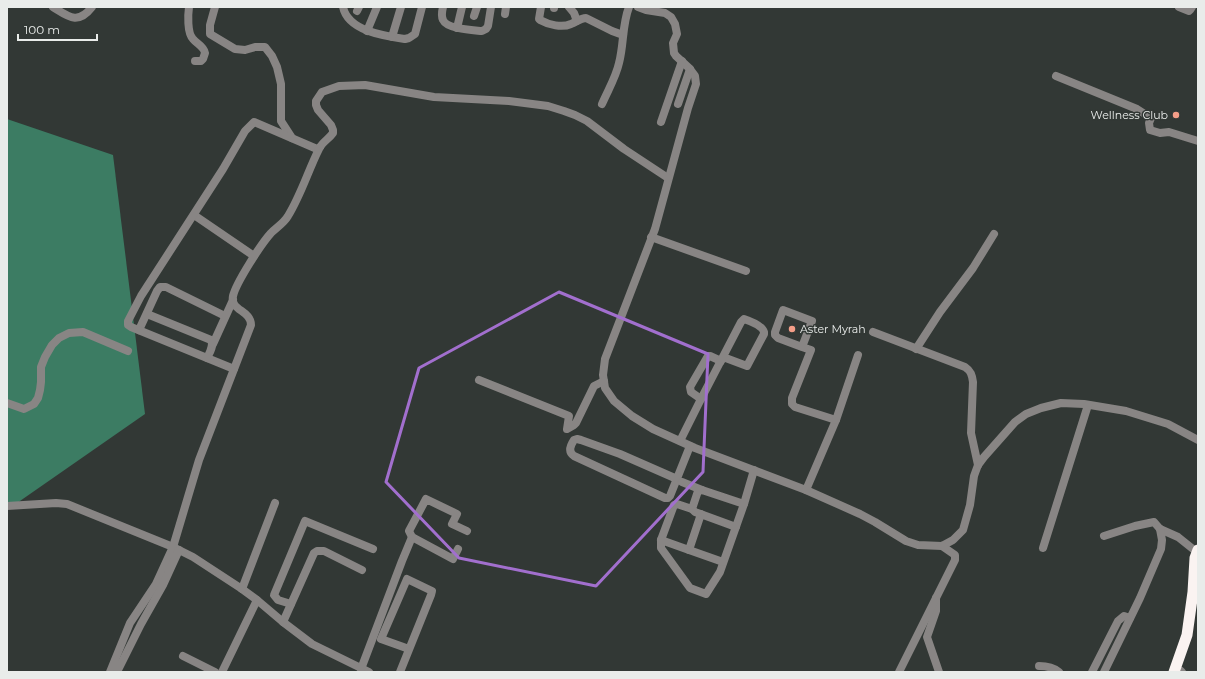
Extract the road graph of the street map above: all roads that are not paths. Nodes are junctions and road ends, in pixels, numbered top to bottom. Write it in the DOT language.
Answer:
graph roads {
  1 [pos="53,7"];
  2 [pos="92,7"];
  3 [pos="189,7"];
  4 [pos="215,7"];
  5 [pos="344,7"];
  6 [pos="377,7"];
  7 [pos="401,7"];
  8 [pos="422,7"];
  9 [pos="443,7"];
  10 [pos="462,7"];
  11 [pos="477,7"];
  12 [pos="491,7"];
  13 [pos="541,7"];
  14 [pos="569,7"];
  15 [pos="629,7"];
  16 [pos="637,7"];
  17 [pos="1179,7"];
  18 [pos="1192,7"];
  19 [pos="474,16"];
  20 [pos="577,21"];
  21 [pos="457,28"];
  22 [pos="367,31"];
  23 [pos="623,35"];
  24 [pos="392,37"];
  25 [pos="195,61"];
  26 [pos="682,61"];
  27 [pos="690,69"];
  28 [pos="1056,76"];
  29 [pos="602,104"];
  30 [pos="678,104"];
  31 [pos="661,122"];
  32 [pos="292,139"];
  33 [pos="1198,141"];
  34 [pos="320,147"];
  35 [pos="668,178"];
  36 [pos="194,215"];
  37 [pos="994,234"];
  38 [pos="651,237"];
  39 [pos="254,256"];
  40 [pos="746,272"];
  41 [pos="232,300"];
  42 [pos="147,314"];
  43 [pos="225,316"];
  44 [pos="139,330"];
  45 [pos="873,332"];
  46 [pos="213,344"];
  47 [pos="802,347"];
  48 [pos="916,348"];
  49 [pos="128,351"];
  50 [pos="858,355"];
  51 [pos="207,358"];
  52 [pos="722,359"];
  53 [pos="234,368"];
  54 [pos="479,380"];
  55 [pos="604,381"];
  56 [pos="701,398"];
  57 [pos="7,402"];
  58 [pos="1088,405"];
  59 [pos="836,420"];
  60 [pos="1198,440"];
  61 [pos="680,442"];
  62 [pos="690,446"];
  63 [pos="978,466"];
  64 [pos="754,470"];
  65 [pos="680,480"];
  66 [pos="702,490"];
  67 [pos="806,490"];
  68 [pos="276,504"];
  69 [pos="744,504"];
  70 [pos="7,506"];
  71 [pos="692,510"];
  72 [pos="701,514"];
  73 [pos="736,527"];
  74 [pos="1160,529"];
  75 [pos="466,531"];
  76 [pos="1104,536"];
  77 [pos="412,537"];
  78 [pos="661,540"];
  79 [pos="942,546"];
  80 [pos="1043,548"];
  81 [pos="176,549"];
  82 [pos="373,549"];
  83 [pos="458,550"];
  84 [pos="689,550"];
  85 [pos="1198,551"];
  86 [pos="723,562"];
  87 [pos="362,570"];
  88 [pos="242,589"];
  89 [pos="1196,596"];
  90 [pos="936,597"];
  91 [pos="257,600"];
  92 [pos="291,604"];
  93 [pos="1130,618"];
  94 [pos="283,622"];
  95 [pos="409,649"];
  96 [pos="183,656"];
  97 [pos="1039,666"];
  98 [pos="362,670"];
  99 [pos="110,672"];
  100 [pos="117,672"];
  101 [pos="214,672"];
  102 [pos="222,672"];
  103 [pos="400,672"];
  104 [pos="899,672"];
  105 [pos="939,672"];
  106 [pos="1059,672"];
  107 [pos="1092,672"];
  108 [pos="1104,672"];
  109 [pos="1179,672"];
  1 -- 2 [label="street"];
  3 -- 25 [label="street"];
  4 -- 32 [label="street"];
  5 -- 22 [label="street"];
  6 -- 22 [label="street"];
  7 -- 24 [label="street"];
  8 -- 24 [label="street"];
  9 -- 21 [label="street"];
  10 -- 21 [label="street"];
  11 -- 19 [label="street"];
  12 -- 21 [label="street"];
  13 -- 20 [label="street"];
  14 -- 20 [label="street"];
  15 -- 23 [label="street"];
  16 -- 26 [label="street"];
  17 -- 18 [label="street"];
  20 -- 23 [label="street"];
  22 -- 24 [label="street"];
  23 -- 29 [label="street"];
  26 -- 27 [label="street"];
  26 -- 31 [label="street"];
  27 -- 30 [label="street"];
  27 -- 35 [label="street"];
  28 -- 33 [label="street"];
  32 -- 34 [label="street"];
  32 -- 36 [label="street"];
  34 -- 35 [label="street"];
  34 -- 39 [label="street"];
  35 -- 38 [label="street"];
  36 -- 39 [label="street"];
  36 -- 44 [label="street"];
  37 -- 48 [label="street"];
  38 -- 40 [label="street"];
  38 -- 55 [label="street"];
  39 -- 41 [label="street"];
  41 -- 43 [label="street"];
  41 -- 53 [label="street"];
  42 -- 43 [label="street"];
  42 -- 44 [label="street"];
  42 -- 46 [label="street"];
  43 -- 46 [label="street"];
  44 -- 51 [label="street"];
  45 -- 48 [label="street"];
  46 -- 51 [label="street"];
  47 -- 47 [label="street"];
  47 -- 59 [label="street"];
  48 -- 63 [label="street"];
  49 -- 57 [label="street"];
  50 -- 59 [label="street"];
  51 -- 53 [label="street"];
  52 -- 52 [label="street"];
  52 -- 56 [label="street"];
  52 -- 56 [label="street"];
  53 -- 81 [label="street"];
  54 -- 55 [label="street"];
  55 -- 61 [label="street"];
  56 -- 61 [label="street"];
  58 -- 60 [label="street"];
  58 -- 63 [label="street"];
  58 -- 80 [label="street"];
  59 -- 67 [label="street"];
  61 -- 62 [label="street"];
  62 -- 64 [label="street"];
  62 -- 65 [label="street"];
  63 -- 79 [label="street"];
  64 -- 67 [label="street"];
  64 -- 69 [label="street"];
  65 -- 65 [label="street"];
  65 -- 66 [label="street"];
  66 -- 69 [label="street"];
  66 -- 71 [label="street"];
  67 -- 79 [label="street"];
  68 -- 88 [label="street"];
  69 -- 73 [label="street"];
  70 -- 81 [label="street"];
  71 -- 72 [label="street"];
  71 -- 78 [label="street"];
  72 -- 73 [label="street"];
  72 -- 84 [label="street"];
  73 -- 86 [label="street"];
  74 -- 76 [label="street"];
  74 -- 85 [label="street"];
  74 -- 93 [label="street"];
  75 -- 77 [label="street"];
  77 -- 83 [label="street"];
  77 -- 98 [label="street"];
  78 -- 84 [label="street"];
  78 -- 86 [label="street"];
  79 -- 90 [label="street"];
  81 -- 88 [label="street"];
  81 -- 99 [label="street"];
  81 -- 100 [label="street"];
  82 -- 92 [label="street"];
  84 -- 86 [label="street"];
  85 -- 89 [label="highway"];
  87 -- 92 [label="street"];
  88 -- 91 [label="street"];
  89 -- 109 [label="highway"];
  90 -- 104 [label="street"];
  90 -- 105 [label="street"];
  91 -- 94 [label="street"];
  91 -- 102 [label="street"];
  92 -- 94 [label="street"];
  93 -- 107 [label="street"];
  93 -- 108 [label="street"];
  94 -- 98 [label="street"];
  95 -- 95 [label="street"];
  95 -- 103 [label="street"];
  96 -- 101 [label="street"];
  97 -- 106 [label="street"];
}
